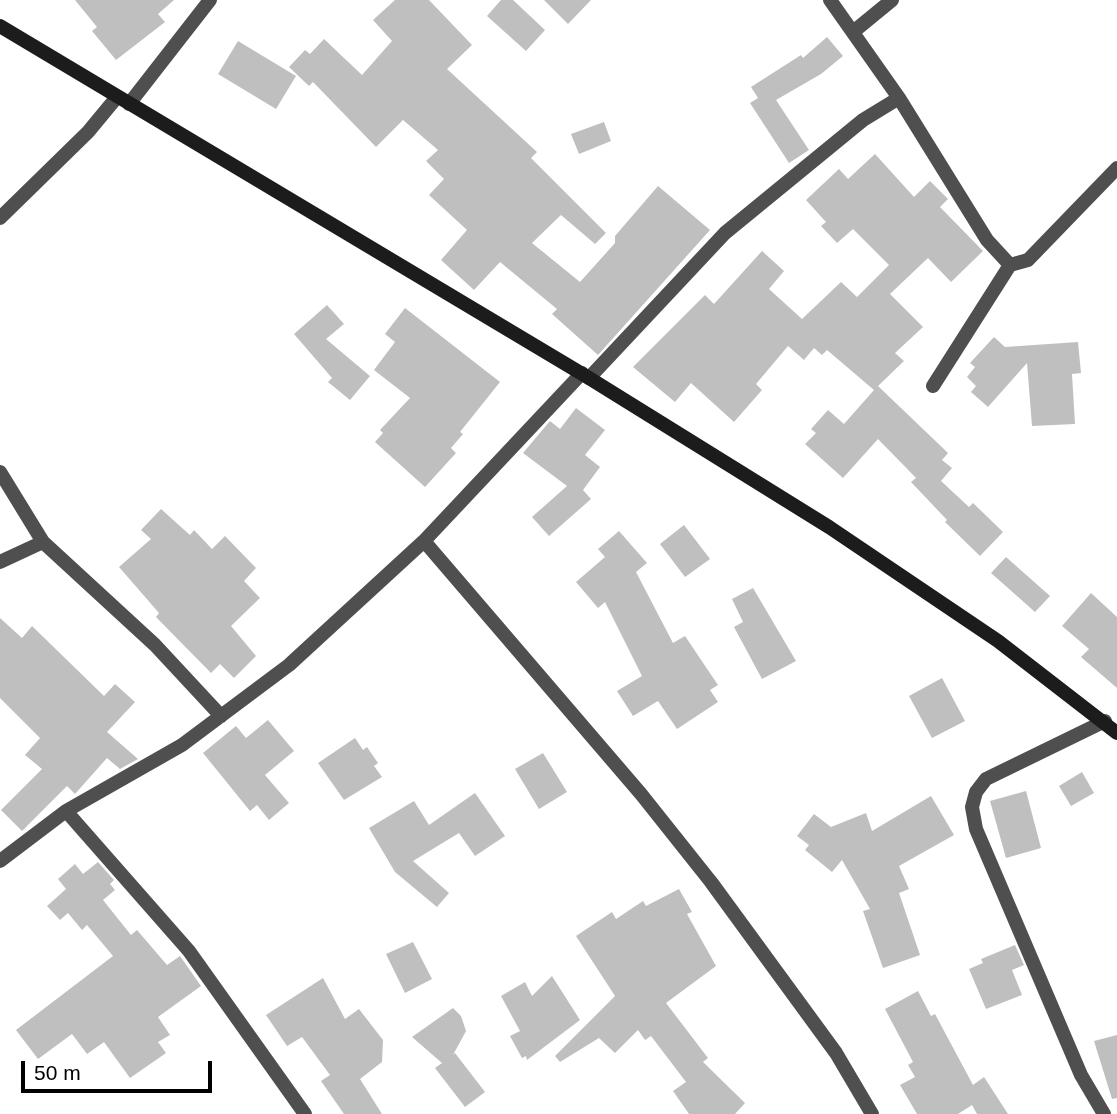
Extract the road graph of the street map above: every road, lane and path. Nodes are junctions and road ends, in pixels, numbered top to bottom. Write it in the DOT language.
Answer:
graph roads {
  1 [pos="210,0"];
  2 [pos="830,0"];
  3 [pos="892,0"];
  4 [pos="0,26"];
  5 [pos="853,32"];
  6 [pos="899,98"];
  7 [pos="123,101"];
  8 [pos="1117,168"];
  9 [pos="0,218"];
  10 [pos="1010,265"];
  11 [pos="586,375"];
  12 [pos="933,386"];
  13 [pos="0,472"];
  14 [pos="424,541"];
  15 [pos="43,542"];
  16 [pos="0,562"];
  17 [pos="221,716"];
  18 [pos="1105,721"];
  19 [pos="1117,733"];
  20 [pos="66,811"];
  21 [pos="0,861"];
  22 [pos="304,1114"];
  23 [pos="872,1114"];
  24 [pos="1104,1114"];
  1 -- 7 [label="street"];
  2 -- 5 [label="street"];
  3 -- 5 [label="street"];
  4 -- 7 [label="street"];
  5 -- 6 [label="street"];
  6 -- 10 [label="street"];
  6 -- 11 [label="street"];
  7 -- 9 [label="street"];
  7 -- 11 [label="street"];
  8 -- 10 [label="street"];
  10 -- 12 [label="street"];
  11 -- 14 [label="street"];
  11 -- 18 [label="street"];
  13 -- 15 [label="street"];
  14 -- 17 [label="street"];
  14 -- 23 [label="street"];
  15 -- 16 [label="street"];
  15 -- 17 [label="street"];
  17 -- 20 [label="street"];
  18 -- 19 [label="street"];
  18 -- 24 [label="street"];
  20 -- 21 [label="street"];
  20 -- 22 [label="street"];
}
